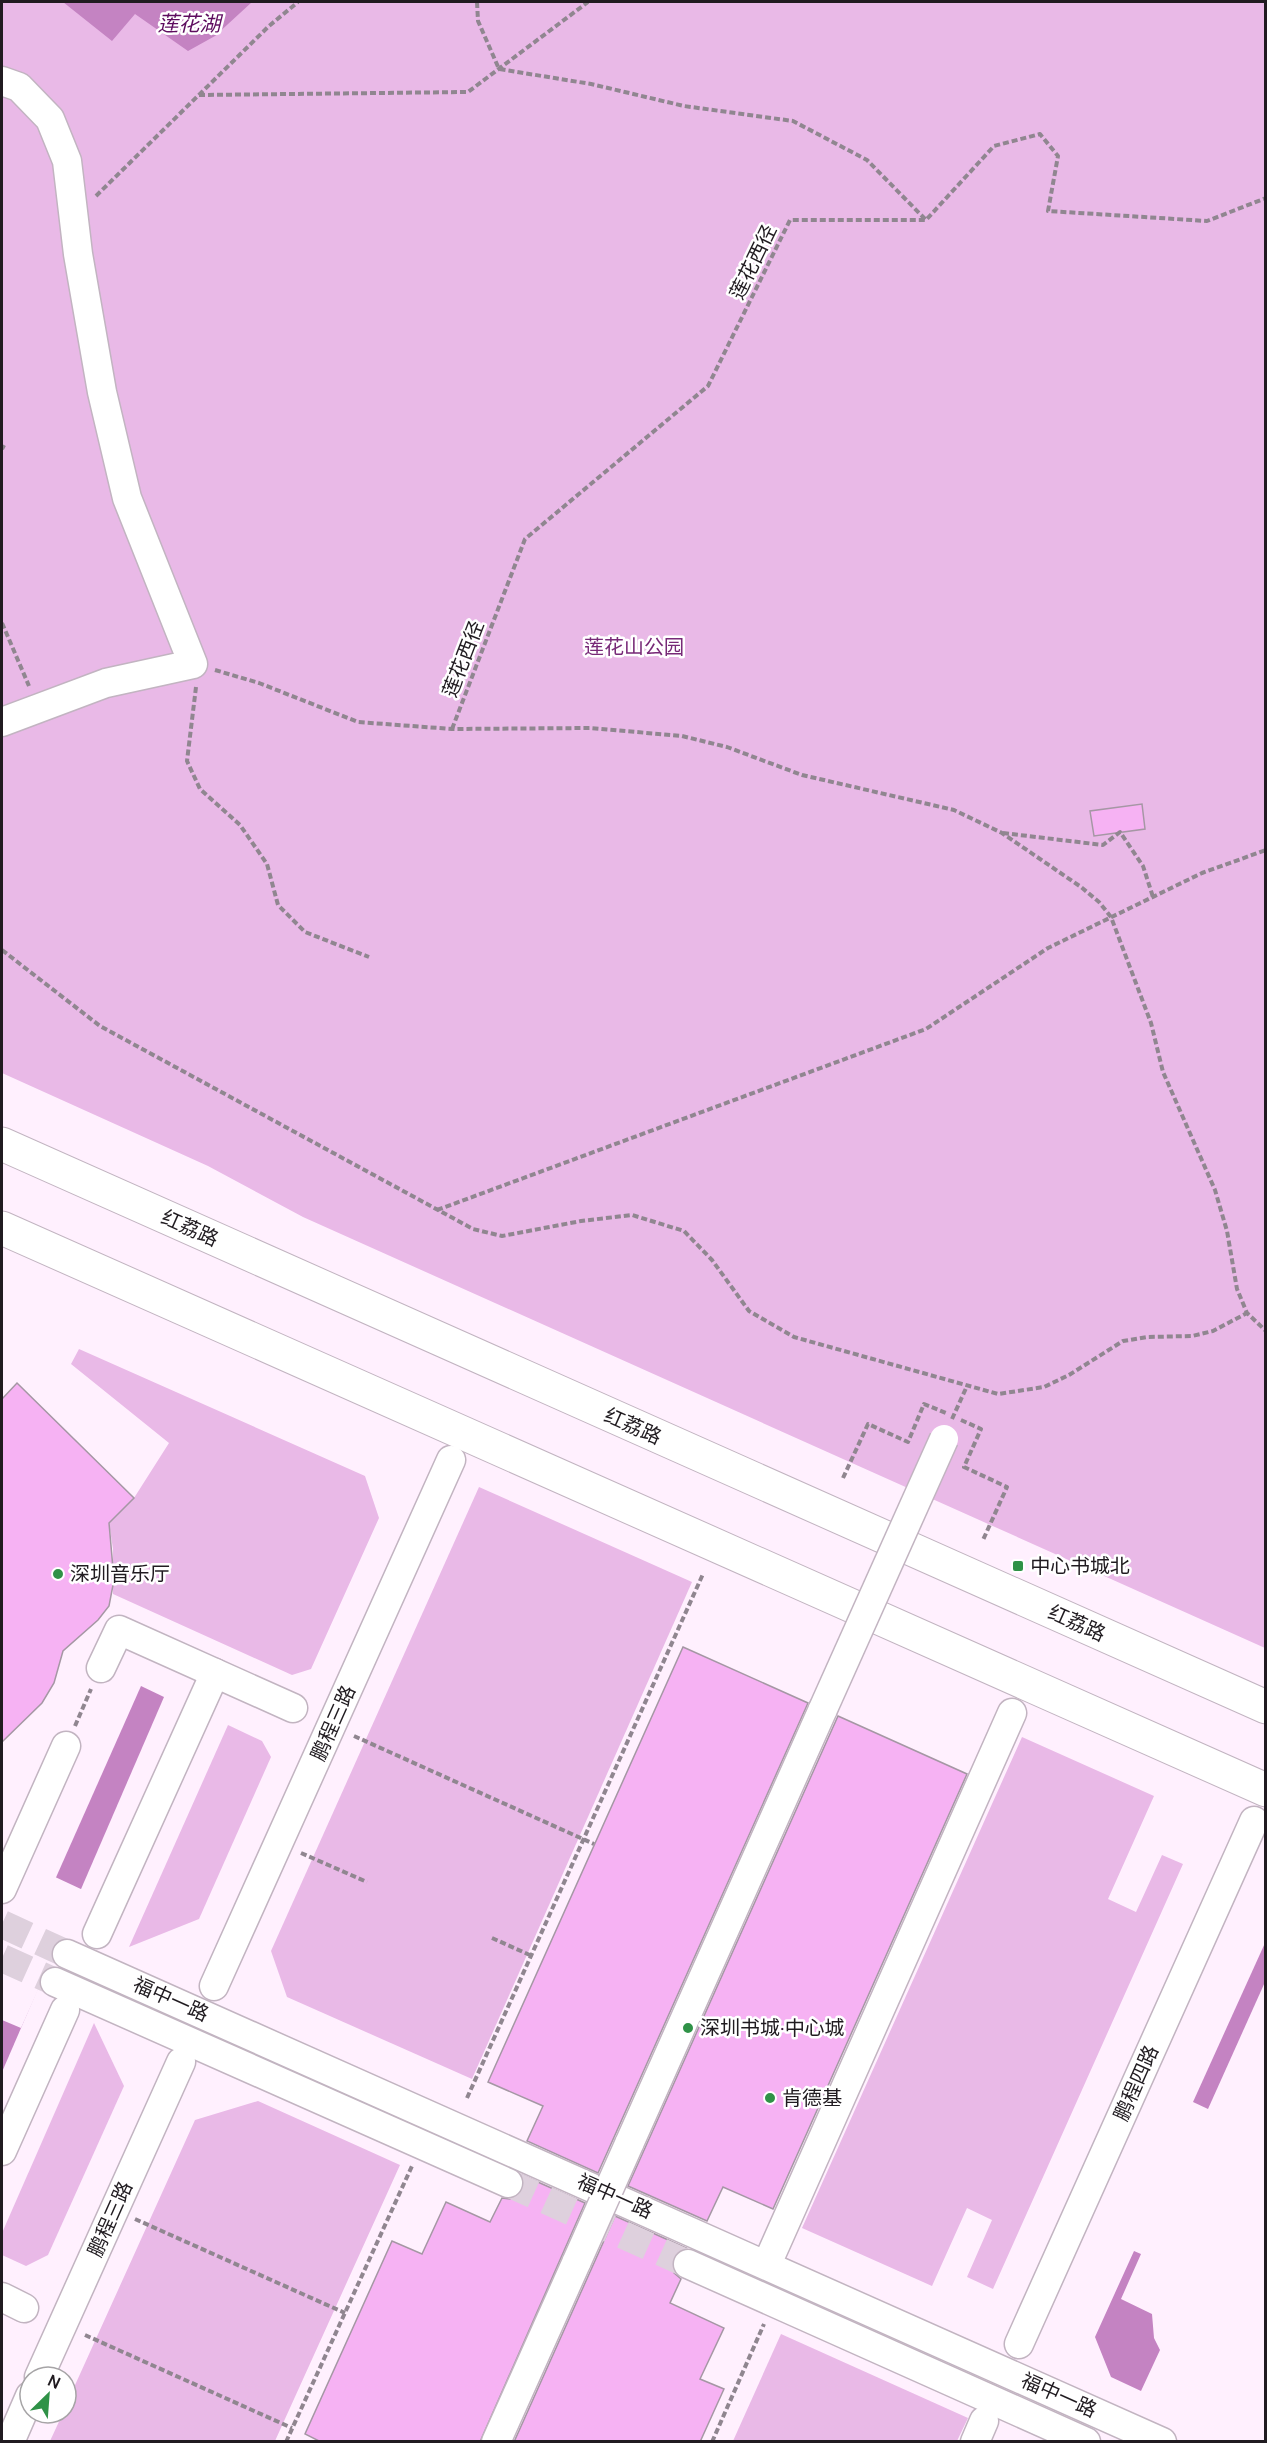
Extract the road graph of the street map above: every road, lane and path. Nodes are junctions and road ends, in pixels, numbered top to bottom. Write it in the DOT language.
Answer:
graph roads {
  1 [pos="298,2"];
  2 [pos="477,2"];
  3 [pos="588,2"];
  4 [pos="500,69"];
  5 [pos="2,81"];
  6 [pos="199,95"];
  7 [pos="1266,198"];
  8 [pos="74,218"];
  9 [pos="926,220"];
  10 [pos="2,623"];
  11 [pos="193,664"];
  12 [pos="39,709"];
  13 [pos="2,722"];
  14 [pos="452,729"];
  15 [pos="1002,833"];
  16 [pos="1266,850"];
  17 [pos="1153,897"];
  18 [pos="1111,917"];
  19 [pos="2,950"];
  20 [pos="369,957"];
  21 [pos="2,1144"];
  22 [pos="436,1210"];
  23 [pos="2,1228"];
  24 [pos="1247,1313"];
  25 [pos="1266,1331"];
  26 [pos="967,1386"];
  27 [pos="949,1428"];
  28 [pos="451,1460"];
  29 [pos="964,1467"];
  30 [pos="843,1479"];
  31 [pos="983,1540"];
  32 [pos="703,1574"];
  33 [pos="101,1668"];
  34 [pos="215,1673"];
  35 [pos="1266,1707"];
  36 [pos="293,1708"];
  37 [pos="1012,1713"];
  38 [pos="332,1726"];
  39 [pos="66,1746"];
  40 [pos="1266,1790"];
  41 [pos="1254,1821"];
  42 [pos="584,1839"];
  43 [pos="279,1843"];
  44 [pos="594,1844"];
  45 [pos="367,1882"];
  46 [pos="2,1889"];
  47 [pos="97,1934"];
  48 [pos="492,1938"];
  49 [pos="67,1954"];
  50 [pos="532,1956"];
  51 [pos="55,1982"];
  52 [pos="214,1986"];
  53 [pos="65,2010"];
  54 [pos="181,2062"];
  55 [pos="467,2098"];
  56 [pos="2,2151"];
  57 [pos="412,2166"];
  58 [pos="508,2183"];
  59 [pos="114,2209"];
  60 [pos="688,2264"];
  61 [pos="767,2264"];
  62 [pos="345,2313"];
  63 [pos="765,2323"];
  64 [pos="62,2325"];
  65 [pos="1019,2344"];
  66 [pos="44,2365"];
  67 [pos="18,2424"];
  68 [pos="292,2428"];
  69 [pos="10,2442"];
  70 [pos="286,2442"];
  71 [pos="496,2442"];
  72 [pos="712,2442"];
  73 [pos="1086,2442"];
  74 [pos="1162,2442"];
  1 -- 6 [label="path"];
  2 -- 4 [label="path"];
  3 -- 4 [label="path"];
  4 -- 6 [label="path"];
  4 -- 9 [label="path"];
  5 -- 8 [label="street"];
  6 -- 8 [label="path"];
  7 -- 9 [label="path"];
  8 -- 11 [label="street"];
  9 -- 14 [label="path, 莲花西径"];
  10 -- 12 [label="path"];
  11 -- 12 [label="street"];
  11 -- 14 [label="path"];
  11 -- 20 [label="path"];
  12 -- 13 [label="street"];
  14 -- 15 [label="path"];
  15 -- 17 [label="path"];
  15 -- 18 [label="path"];
  16 -- 17 [label="path"];
  17 -- 18 [label="path"];
  18 -- 22 [label="path"];
  18 -- 24 [label="path"];
  19 -- 22 [label="path"];
  21 -- 35 [label="main road, 红荔路"];
  22 -- 26 [label="path"];
  23 -- 40 [label="main road"];
  24 -- 25 [label="path"];
  24 -- 26 [label="path"];
  26 -- 27 [label="path"];
  27 -- 30 [label="path"];
  27 -- 71 [label="street, bridge"];
  28 -- 38 [label="street, 鹏程三路"];
  29 -- 31 [label="path"];
  32 -- 42 [label="path"];
  33 -- 34 [label="street"];
  33 -- 39 [label="path"];
  34 -- 36 [label="street"];
  34 -- 47 [label="street"];
  37 -- 61 [label="street"];
  38 -- 42 [label="path"];
  38 -- 43 [label="street, 鹏程三路"];
  39 -- 46 [label="street"];
  41 -- 65 [label="street, 鹏程四路"];
  42 -- 44 [label="path"];
  42 -- 50 [label="path"];
  43 -- 45 [label="path"];
  43 -- 52 [label="street, 鹏程三路"];
  48 -- 50 [label="path"];
  49 -- 61 [label="street, 福中一路"];
  50 -- 55 [label="path"];
  51 -- 58 [label="street, 福中一路"];
  53 -- 56 [label="street"];
  54 -- 59 [label="street, 鹏程三路"];
  57 -- 62 [label="path"];
  59 -- 62 [label="path"];
  59 -- 64 [label="street, 鹏程三路"];
  60 -- 73 [label="street, 福中一路"];
  61 -- 74 [label="street, 福中一路"];
  62 -- 68 [label="path"];
  63 -- 72 [label="path"];
  64 -- 66 [label="street, 鹏程三路"];
  64 -- 68 [label="path"];
  67 -- 69 [label="street"];
  68 -- 70 [label="path"];
}
